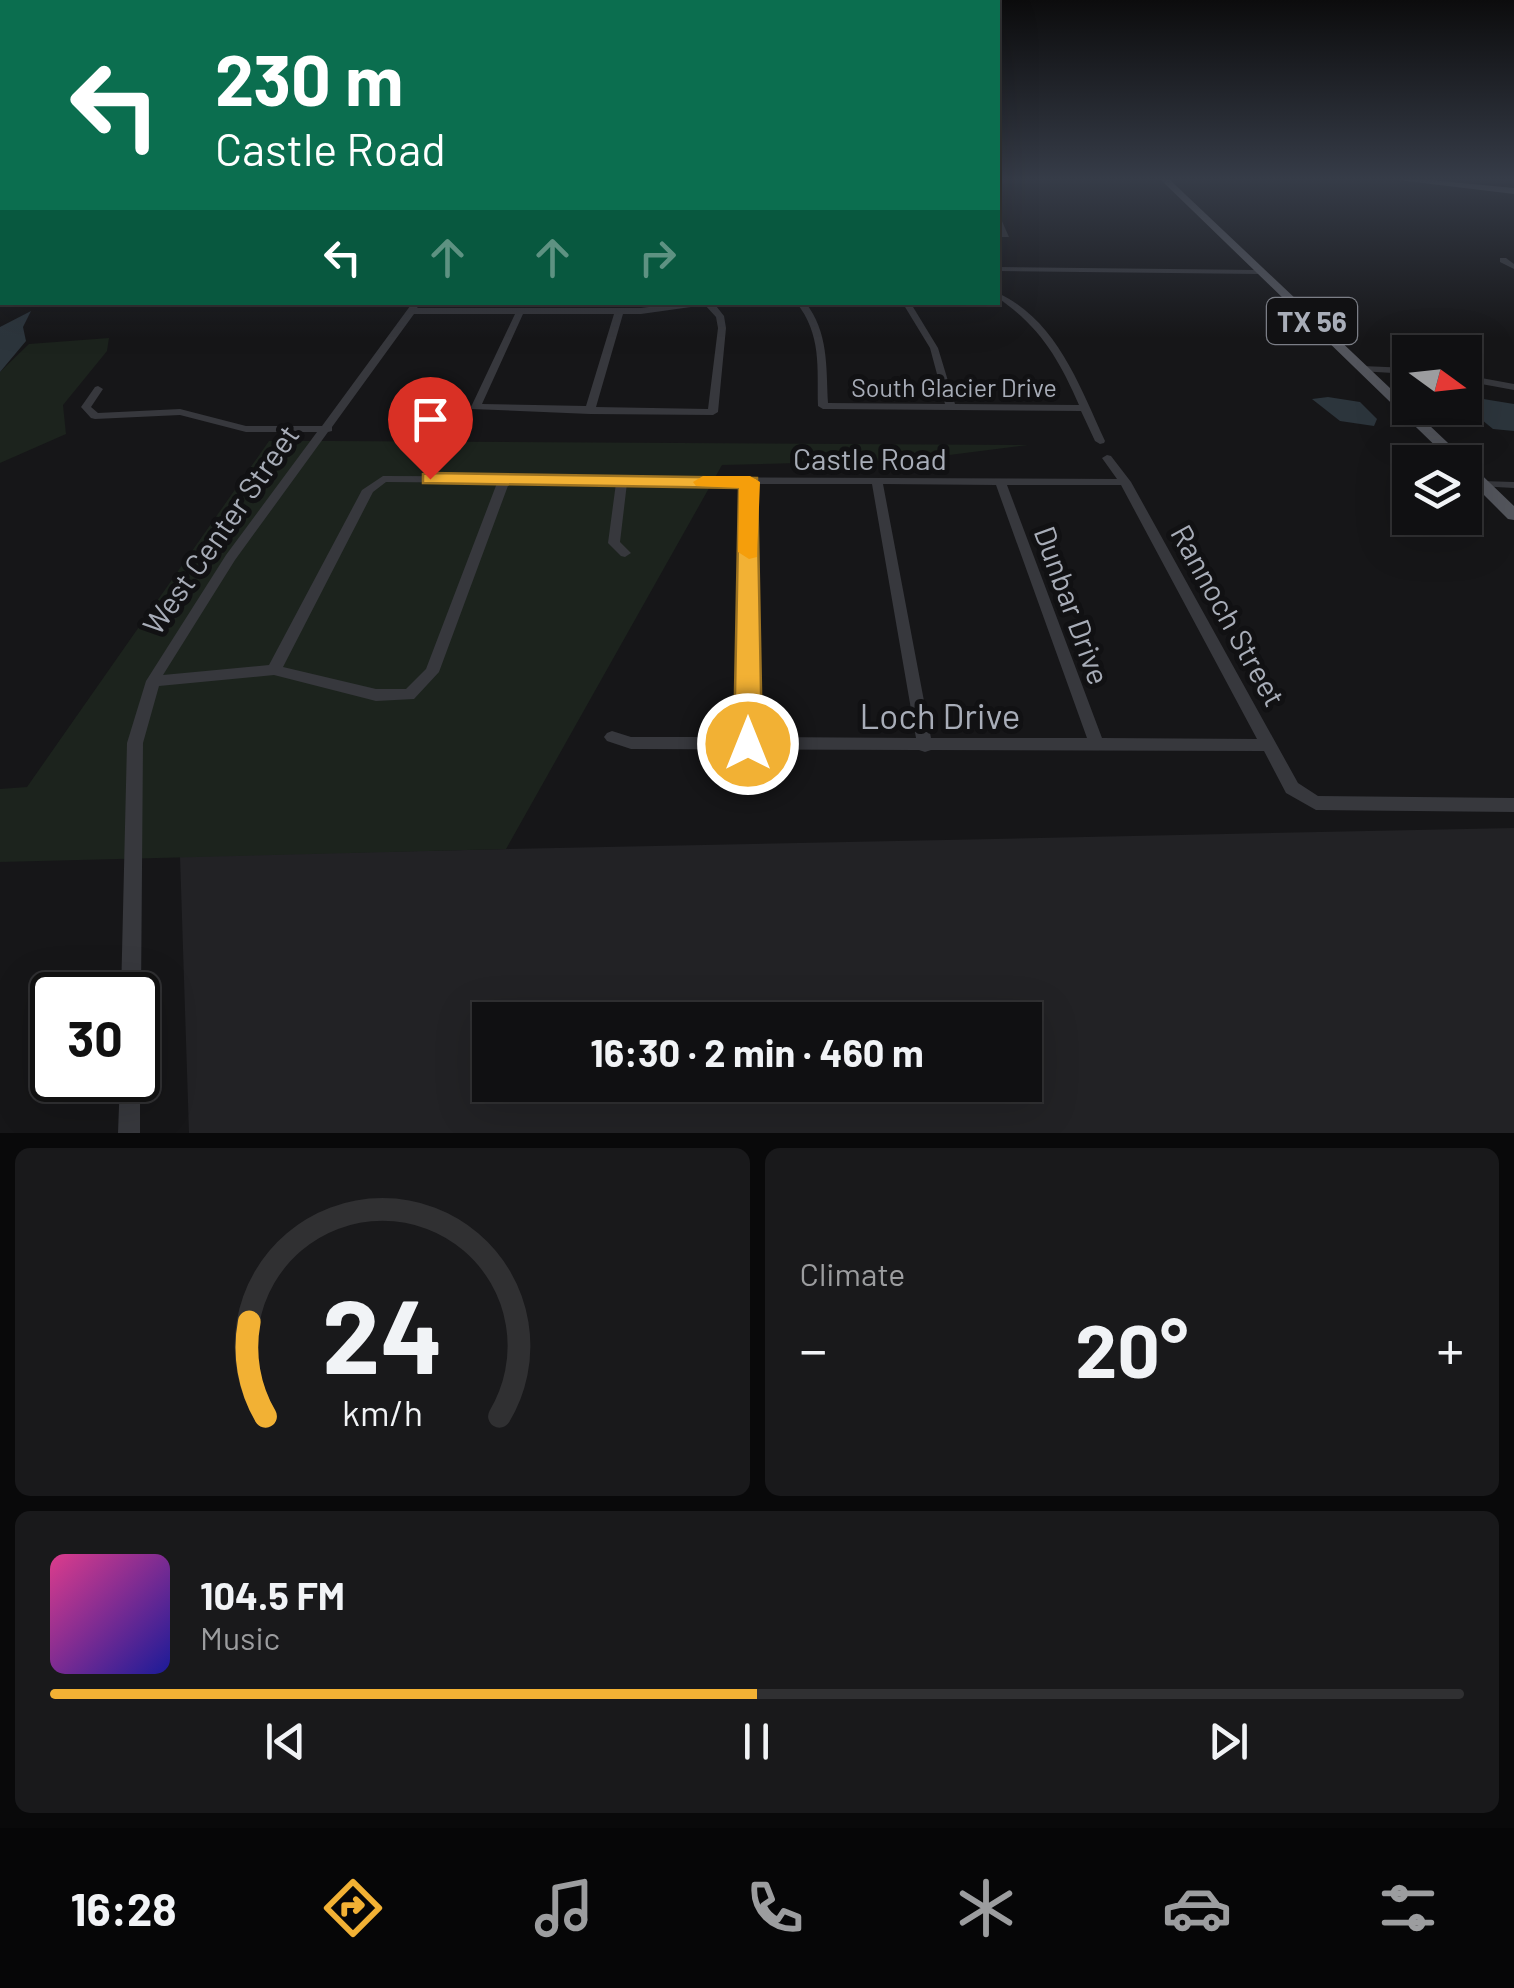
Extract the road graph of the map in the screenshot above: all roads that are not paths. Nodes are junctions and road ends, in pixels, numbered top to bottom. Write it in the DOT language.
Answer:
graph roads {
  1 [pos="1218,232"];
  2 [pos="1503,260"];
  3 [pos="1514,267"];
  4 [pos="1000,268"];
  5 [pos="1257,270"];
  6 [pos="1000,296"];
  7 [pos="689,305"];
  8 [pos="710,305"];
  9 [pos="803,305"];
  10 [pos="908,305"];
  11 [pos="416,307"];
  12 [pos="620,312"];
  13 [pos="520,313"];
  14 [pos="1362,369"];
  15 [pos="1392,370"];
  16 [pos="1482,381"];
  17 [pos="1514,387"];
  18 [pos="98,389"];
  19 [pos="951,406"];
  20 [pos="1084,408"];
  21 [pos="590,411"];
  22 [pos="328,429"];
  23 [pos="1100,441"];
  24 [pos="1441,445"];
  25 [pos="1107,458"];
  26 [pos="504,480"];
  27 [pos="622,481"];
  28 [pos="750,482"];
  29 [pos="1125,482"];
  30 [pos="877,483"];
  31 [pos="1001,483"];
  32 [pos="1482,484"];
  33 [pos="1514,485"];
  34 [pos="1514,515"];
  35 [pos="625,553"];
  36 [pos="274,670"];
  37 [pos="154,682"];
  38 [pos="612,737"];
  39 [pos="748,744"];
  40 [pos="1098,745"];
  41 [pos="1268,745"];
  42 [pos="925,746"];
  43 [pos="1514,805"];
  44 [pos="132,972"];
  45 [pos="130,1102"];
  46 [pos="129,1133"];
  1 -- 5 [label="main road, TX 56"];
  2 -- 3 [label="street"];
  4 -- 5 [label="street"];
  5 -- 14 [label="main road, TX 56"];
  6 -- 20 [label="street"];
  7 -- 12 [label="street"];
  8 -- 21 [label="street"];
  9 -- 19 [label="street, South Glacier Drive"];
  10 -- 19 [label="street"];
  11 -- 13 [label="street"];
  11 -- 22 [label="street, West Center Street"];
  12 -- 13 [label="street"];
  12 -- 21 [label="street"];
  13 -- 21 [label="street"];
  14 -- 15 [label="street"];
  14 -- 24 [label="main road, TX 56"];
  16 -- 17 [label="street"];
  18 -- 22 [label="street"];
  19 -- 20 [label="street, South Glacier Drive"];
  20 -- 23 [label="street"];
  22 -- 37 [label="street, West Center Street"];
  25 -- 29 [label="street, Rannoch Street"];
  26 -- 27 [label="street, Castle Road"];
  26 -- 36 [label="street, Castle Road"];
  26 -- 36 [label="street"];
  27 -- 28 [label="street, Castle Road"];
  27 -- 35 [label="street"];
  28 -- 30 [label="street, Castle Road"];
  28 -- 39 [label="street"];
  29 -- 31 [label="street, Castle Road"];
  29 -- 41 [label="street, Rannoch Street"];
  30 -- 31 [label="street, Castle Road"];
  30 -- 42 [label="street"];
  31 -- 40 [label="street, Dunbar Drive"];
  32 -- 33 [label="street"];
  32 -- 34 [label="main road, TX 56"];
  36 -- 37 [label="street"];
  37 -- 44 [label="street, West Center Street"];
  38 -- 39 [label="street, Loch Drive"];
  39 -- 42 [label="street, Loch Drive"];
  40 -- 41 [label="street, Loch Drive"];
  40 -- 42 [label="street, Loch Drive"];
  41 -- 43 [label="street, Rannoch Street"];
  45 -- 46 [label="street"];
}
